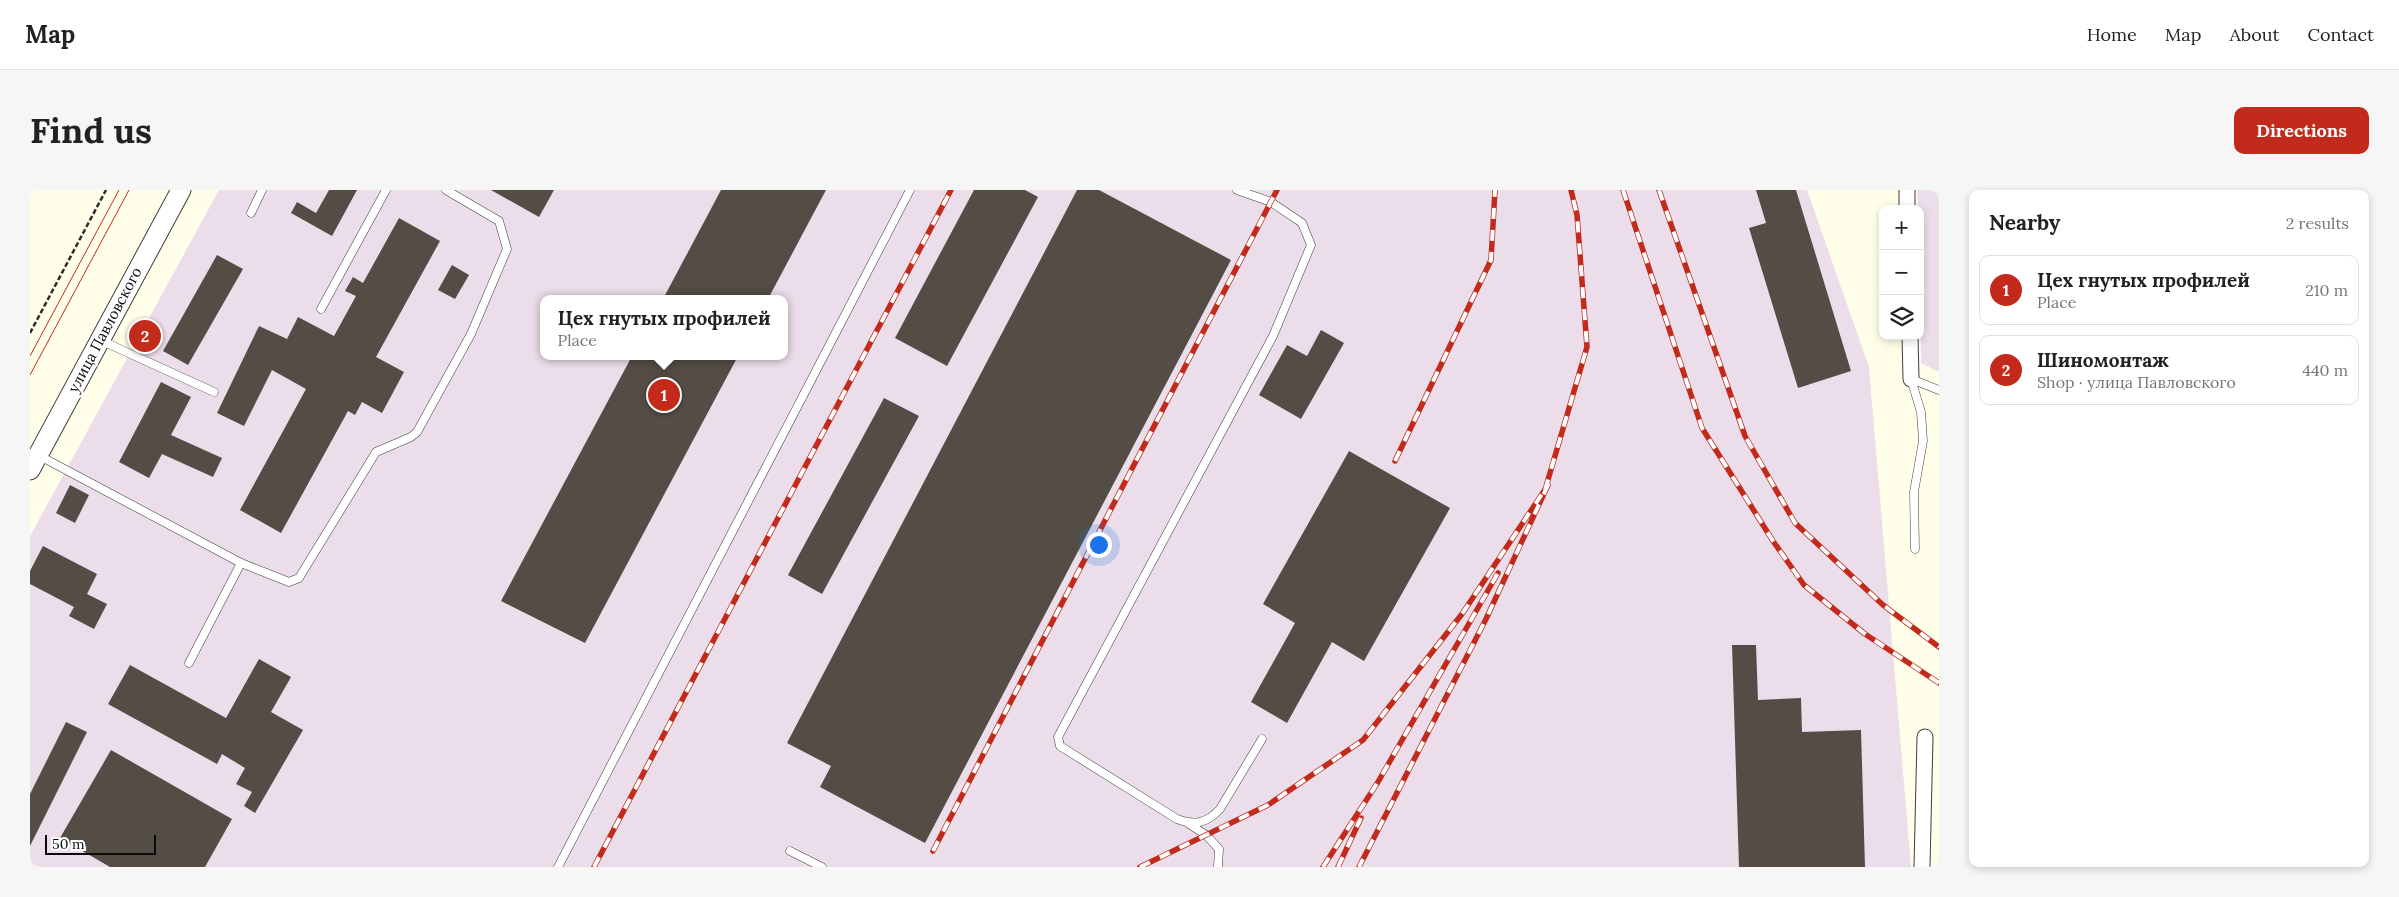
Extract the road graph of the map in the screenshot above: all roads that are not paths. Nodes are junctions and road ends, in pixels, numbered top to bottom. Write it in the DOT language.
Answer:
graph roads {
  1 [pos="180,190"];
  2 [pos="262,190"];
  3 [pos="386,190"];
  4 [pos="446,190"];
  5 [pos="910,190"];
  6 [pos="1237,190"];
  7 [pos="1907,190"];
  8 [pos="1907,205"];
  9 [pos="250,213"];
  10 [pos="320,309"];
  11 [pos="100,340"];
  12 [pos="1910,340"];
  13 [pos="1911,379"];
  14 [pos="1939,390"];
  15 [pos="214,392"];
  16 [pos="34,462"];
  17 [pos="1915,549"];
  18 [pos="241,563"];
  19 [pos="189,663"];
  20 [pos="1925,737"];
  21 [pos="1262,739"];
  22 [pos="1189,824"];
  23 [pos="790,851"];
  24 [pos="558,867"];
  25 [pos="822,867"];
  26 [pos="1218,867"];
  27 [pos="1922,867"];
  1 -- 11 [label="street, улица Павловского"];
  2 -- 9 [label="lane"];
  3 -- 10 [label="lane"];
  4 -- 18 [label="lane"];
  5 -- 24 [label="lane"];
  6 -- 22 [label="lane"];
  7 -- 8 [label="street"];
  11 -- 15 [label="lane"];
  11 -- 16 [label="street, улица Павловского"];
  12 -- 13 [label="street"];
  13 -- 14 [label="lane"];
  13 -- 17 [label="lane"];
  16 -- 18 [label="lane"];
  18 -- 19 [label="lane"];
  20 -- 27 [label="street"];
  21 -- 22 [label="lane"];
  22 -- 26 [label="lane"];
  23 -- 25 [label="lane"];
}
